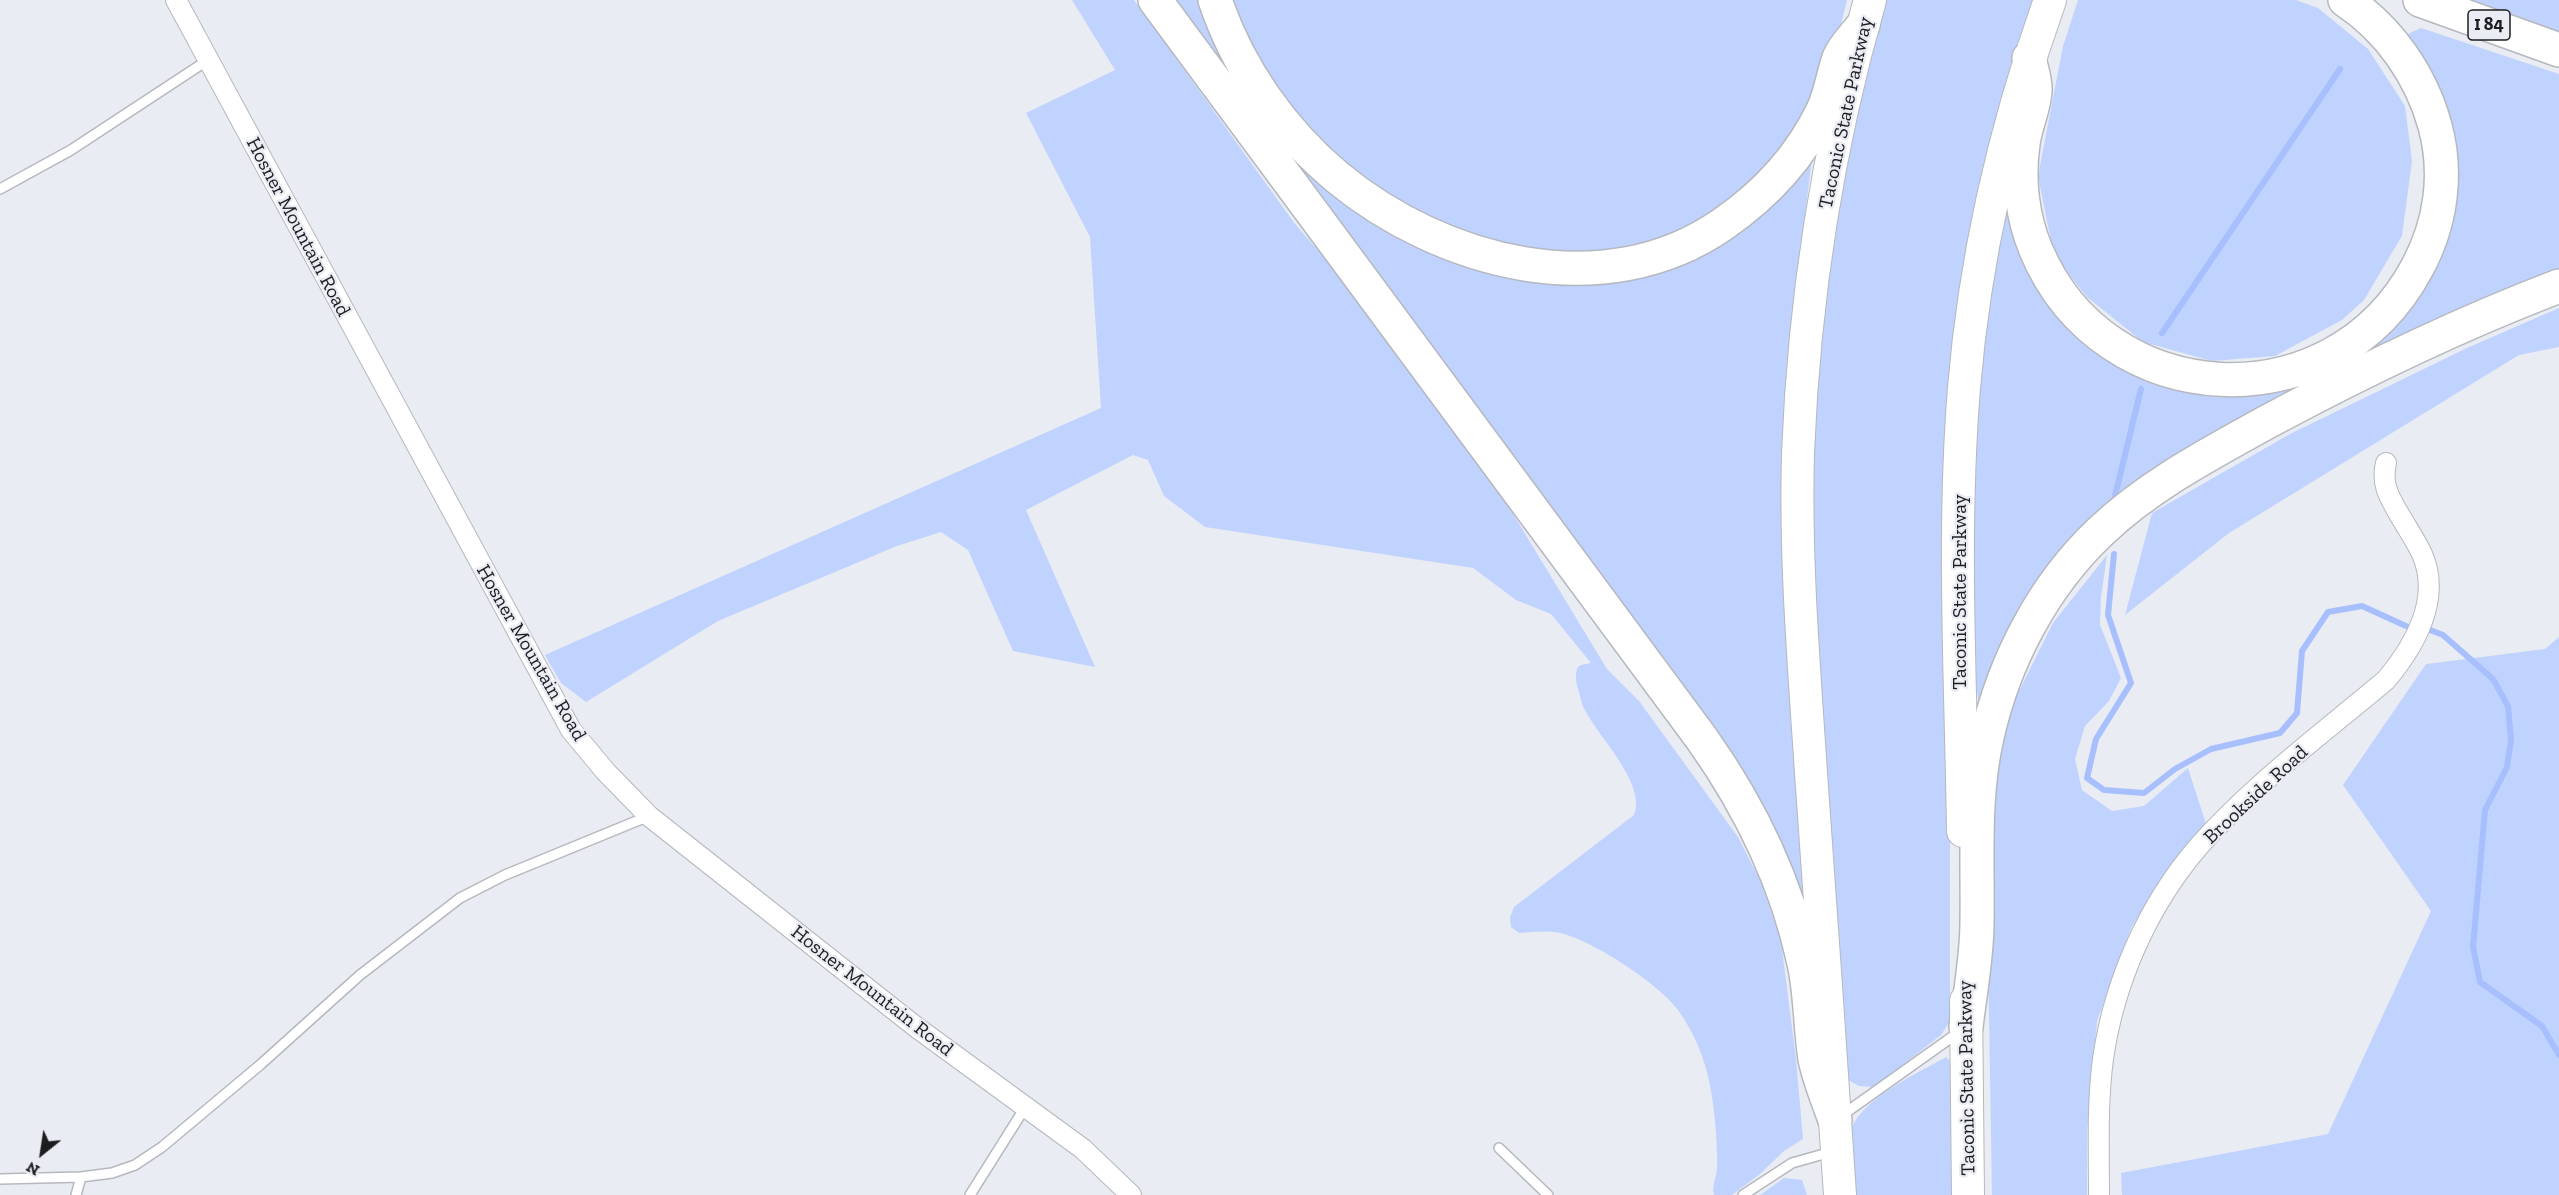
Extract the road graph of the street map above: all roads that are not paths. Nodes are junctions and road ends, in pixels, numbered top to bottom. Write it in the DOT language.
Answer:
graph roads {
  1 [pos="176,0"];
  2 [pos="1155,0"];
  3 [pos="1215,0"];
  4 [pos="2050,0"];
  5 [pos="2346,0"];
  6 [pos="2420,0"];
  7 [pos="1867,12"];
  8 [pos="2559,50"];
  9 [pos="2029,57"];
  10 [pos="208,60"];
  11 [pos="0,189"];
  12 [pos="2559,286"];
  13 [pos="2386,463"];
  14 [pos="649,816"];
  15 [pos="1966,1027"];
  16 [pos="1026,1106"];
  17 [pos="1836,1135"];
  18 [pos="1499,1148"];
  19 [pos="81,1177"];
  20 [pos="0,1179"];
  21 [pos="76,1195"];
  22 [pos="970,1195"];
  23 [pos="1131,1195"];
  24 [pos="1548,1195"];
  25 [pos="1743,1195"];
  26 [pos="1840,1195"];
  27 [pos="1968,1195"];
  28 [pos="2099,1195"];
  1 -- 10 [label="street, Hosner Mountain Road"];
  2 -- 17 [label="highway"];
  3 -- 7 [label="highway"];
  4 -- 9 [label="highway, Taconic State Parkway"];
  5 -- 9 [label="highway"];
  6 -- 8 [label="highway, I 84"];
  7 -- 17 [label="highway, Taconic State Parkway"];
  9 -- 15 [label="highway, Taconic State Parkway"];
  10 -- 11 [label="lane"];
  10 -- 14 [label="street, Hosner Mountain Road"];
  12 -- 15 [label="highway"];
  13 -- 28 [label="street, Brookside Road"];
  14 -- 16 [label="street, Hosner Mountain Road"];
  14 -- 19 [label="lane"];
  15 -- 17 [label="lane"];
  15 -- 27 [label="highway, Taconic State Parkway"];
  16 -- 22 [label="lane"];
  16 -- 23 [label="street, Hosner Mountain Road"];
  17 -- 25 [label="lane"];
  17 -- 26 [label="highway, Taconic State Parkway"];
  18 -- 24 [label="lane"];
  19 -- 20 [label="lane"];
  19 -- 21 [label="lane"];
}
